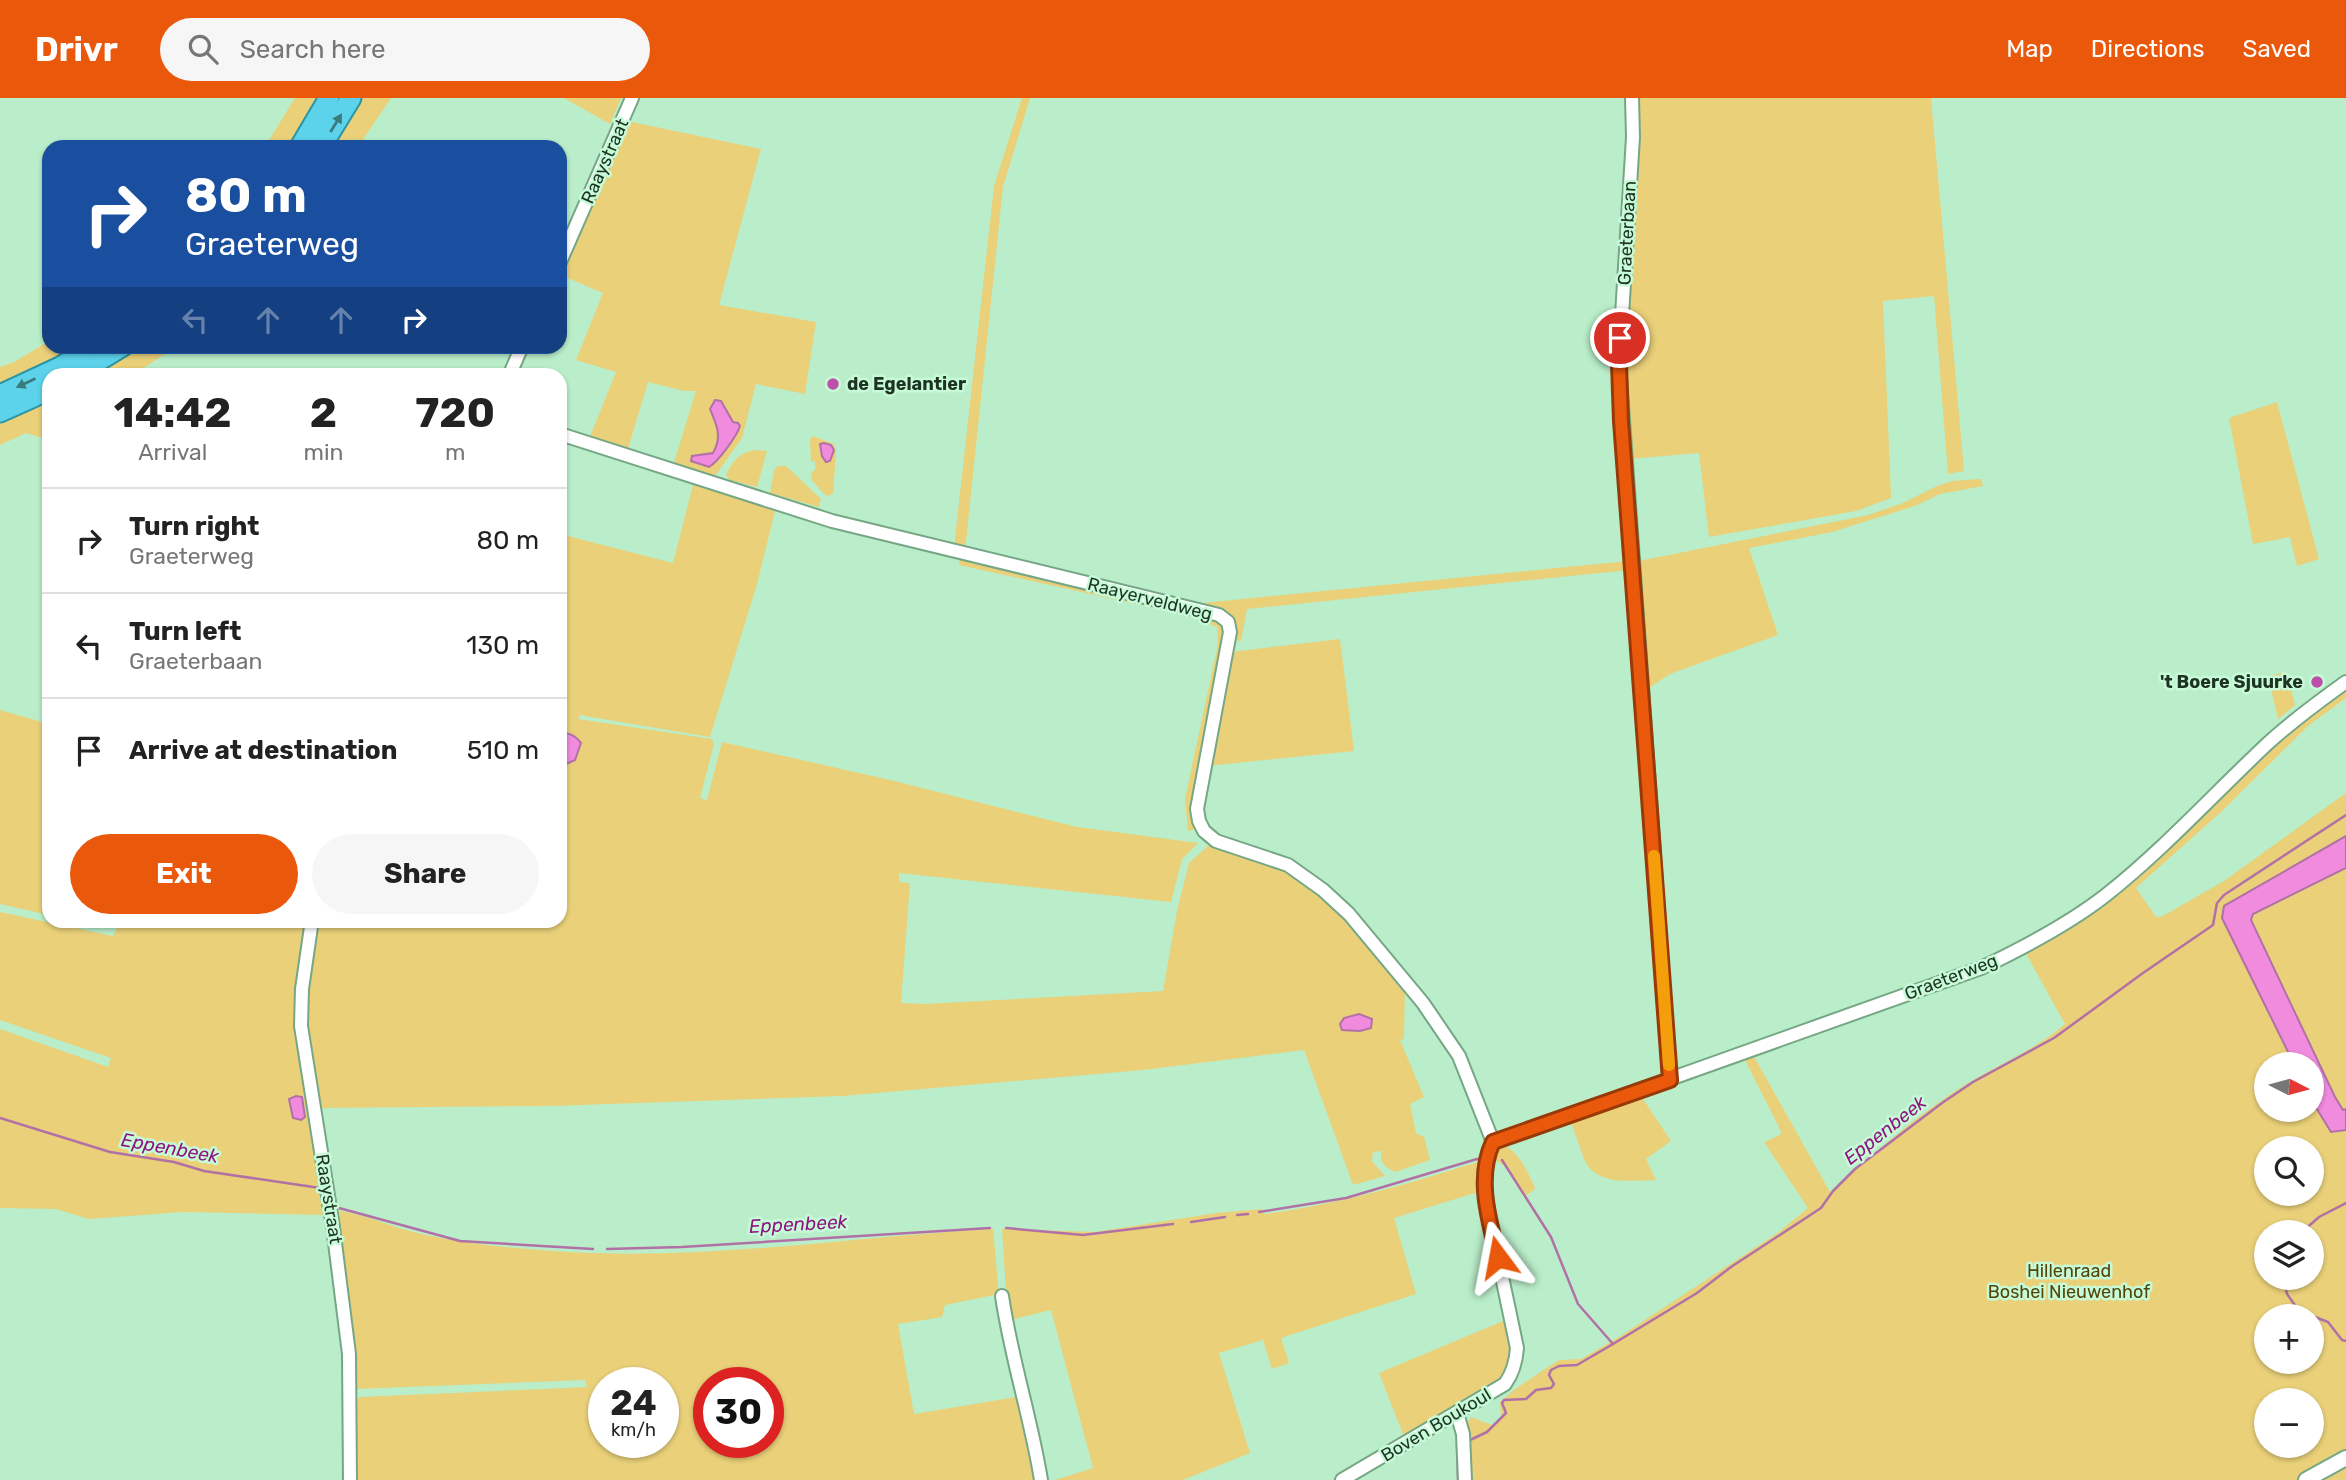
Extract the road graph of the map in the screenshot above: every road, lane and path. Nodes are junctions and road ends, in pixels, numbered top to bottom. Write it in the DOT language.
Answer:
graph roads {
  1 [pos="329,98"];
  2 [pos="351,98"];
  3 [pos="632,98"];
  4 [pos="1632,98"];
  5 [pos="304,140"];
  6 [pos="325,140"];
  7 [pos="567,246"];
  8 [pos="81,354"];
  9 [pos="110,354"];
  10 [pos="58,368"];
  11 [pos="87,368"];
  12 [pos="42,375"];
  13 [pos="42,393"];
  14 [pos="0,395"];
  15 [pos="0,412"];
  16 [pos="567,436"];
  17 [pos="2346,682"];
  18 [pos="311,928"];
  19 [pos="1670,1080"];
  20 [pos="1491,1147"];
  21 [pos="1002,1296"];
  22 [pos="1457,1413"];
  23 [pos="2346,1458"];
  24 [pos="350,1480"];
  25 [pos="1041,1480"];
  26 [pos="1342,1480"];
  27 [pos="1465,1480"];
  28 [pos="2306,1480"];
  1 -- 5 [label="highway"];
  6 -- 2 [label="highway, one-way"];
  3 -- 7 [label="street, Raaystraat"];
  4 -- 19 [label="street, Graeterbaan"];
  8 -- 10 [label="highway, one-way"];
  9 -- 11 [label="highway"];
  12 -- 14 [label="highway, one-way"];
  13 -- 15 [label="highway"];
  16 -- 20 [label="street, Raayerveldweg"];
  17 -- 19 [label="street, Graeterweg"];
  18 -- 24 [label="street, Raaystraat"];
  19 -- 20 [label="street, Graeterweg"];
  20 -- 22 [label="street, Boven Boukoul"];
  21 -- 25 [label="street"];
  22 -- 26 [label="street, Boven Boukoul"];
  22 -- 27 [label="street"];
  23 -- 28 [label="street"];
}
